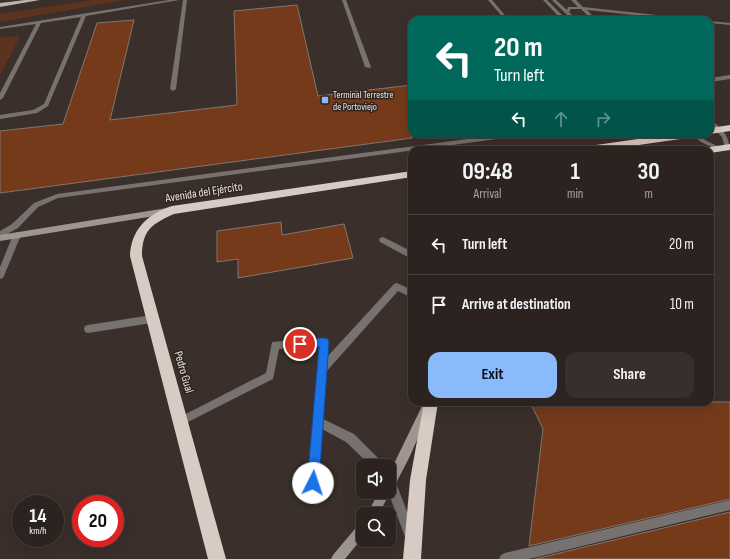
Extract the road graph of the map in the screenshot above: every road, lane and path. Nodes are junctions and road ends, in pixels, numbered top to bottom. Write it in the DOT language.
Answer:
graph roads {
  1 [pos="37,0"];
  2 [pos="177,0"];
  3 [pos="185,0"];
  4 [pos="344,0"];
  5 [pos="490,0"];
  6 [pos="545,0"];
  7 [pos="554,0"];
  8 [pos="573,0"];
  9 [pos="0,5"];
  10 [pos="581,8"];
  11 [pos="567,12"];
  12 [pos="84,14"];
  13 [pos="504,16"];
  14 [pos="561,16"];
  15 [pos="571,16"];
  16 [pos="590,16"];
  17 [pos="656,16"];
  18 [pos="39,22"];
  19 [pos="714,22"];
  20 [pos="730,24"];
  21 [pos="0,28"];
  22 [pos="368,67"];
  23 [pos="730,77"];
  24 [pos="714,79"];
  25 [pos="173,89"];
  26 [pos="0,98"];
  27 [pos="0,118"];
  28 [pos="730,128"];
  29 [pos="714,131"];
  30 [pos="490,138"];
  31 [pos="666,138"];
  32 [pos="699,138"];
  33 [pos="430,146"];
  34 [pos="610,146"];
  35 [pos="726,148"];
  36 [pos="408,149"];
  37 [pos="714,150"];
  38 [pos="408,175"];
  39 [pos="172,210"];
  40 [pos="17,235"];
  41 [pos="0,236"];
  42 [pos="383,240"];
  43 [pos="408,254"];
  44 [pos="0,276"];
  45 [pos="408,292"];
  46 [pos="152,319"];
  47 [pos="88,329"];
  48 [pos="322,370"];
  49 [pos="428,406"];
  50 [pos="429,406"];
  51 [pos="181,421"];
  52 [pos="317,421"];
  53 [pos="371,459"];
  54 [pos="396,470"];
  55 [pos="313,483"];
  56 [pos="396,498"];
  57 [pos="730,504"];
  58 [pos="356,536"];
  59 [pos="413,543"];
  60 [pos="217,559"];
  61 [pos="337,559"];
  62 [pos="412,559"];
  63 [pos="505,559"];
  1 -- 9 [label="main road"];
  2 -- 12 [label="street"];
  3 -- 25 [label="street"];
  4 -- 22 [label="street"];
  5 -- 13 [label="street"];
  6 -- 14 [label="street"];
  7 -- 11 [label="street"];
  8 -- 10 [label="street"];
  10 -- 11 [label="street"];
  10 -- 16 [label="street"];
  10 -- 17 [label="street"];
  11 -- 15 [label="street"];
  12 -- 18 [label="street"];
  12 -- 27 [label="street"];
  18 -- 21 [label="street"];
  18 -- 26 [label="street"];
  19 -- 20 [label="street"];
  23 -- 24 [label="street"];
  28 -- 29 [label="highway"];
  29 -- 35 [label="street"];
  30 -- 33 [label="street"];
  31 -- 34 [label="highway"];
  32 -- 35 [label="street"];
  35 -- 37 [label="highway"];
  36 -- 41 [label="street"];
  38 -- 39 [label="highway, Avenida del Ejército"];
  39 -- 40 [label="street, Avenida del Ejército"];
  39 -- 46 [label="highway, Pedro Gual"];
  40 -- 41 [label="street, Avenida del Ejército"];
  40 -- 44 [label="street"];
  42 -- 43 [label="street"];
  45 -- 48 [label="street"];
  46 -- 47 [label="street"];
  46 -- 51 [label="highway, Pedro Gual"];
  48 -- 51 [label="street"];
  48 -- 52 [label="street"];
  49 -- 54 [label="street"];
  50 -- 59 [label="highway"];
  51 -- 60 [label="highway, Pedro Gual"];
  52 -- 53 [label="street"];
  52 -- 55 [label="street"];
  56 -- 59 [label="street"];
  57 -- 63 [label="street"];
  58 -- 61 [label="street"];
  59 -- 62 [label="highway"];
}
